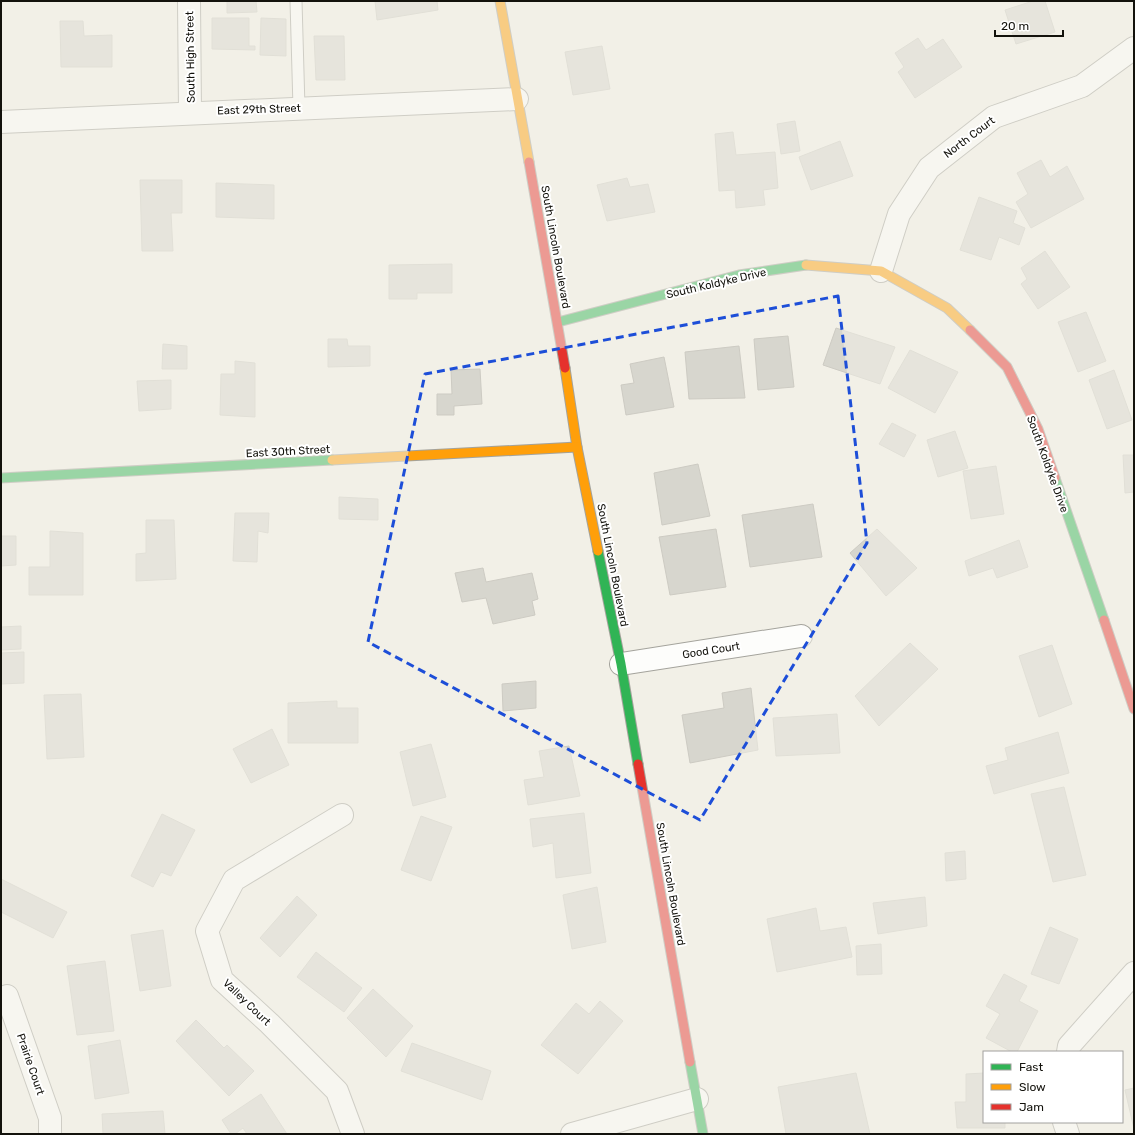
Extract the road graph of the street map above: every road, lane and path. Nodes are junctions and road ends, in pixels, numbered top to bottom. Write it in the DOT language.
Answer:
graph roads {
  1 [pos="189,1"];
  2 [pos="296,1"];
  3 [pos="500,1"];
  4 [pos="1134,48"];
  5 [pos="517,98"];
  6 [pos="300,108"];
  7 [pos="190,112"];
  8 [pos="1,122"];
  9 [pos="881,272"];
  10 [pos="558,322"];
  11 [pos="577,447"];
  12 [pos="1,478"];
  13 [pos="801,636"];
  14 [pos="621,664"];
  15 [pos="1134,709"];
  16 [pos="342,815"];
  17 [pos="1134,973"];
  18 [pos="7,996"];
  19 [pos="1068,1051"];
  20 [pos="697,1099"];
  21 [pos="1064,1123"];
  22 [pos="50,1134"];
  23 [pos="353,1134"];
  24 [pos="572,1134"];
  25 [pos="703,1134"];
  26 [pos="1068,1134"];
  1 -- 7 [label="street, South High Street"];
  2 -- 6 [label="lane"];
  3 -- 5 [label="street, South Lincoln Boulevard"];
  4 -- 9 [label="street, North Court"];
  5 -- 6 [label="street, East 29th Street"];
  5 -- 10 [label="street, South Lincoln Boulevard"];
  6 -- 7 [label="street, East 29th Street"];
  7 -- 8 [label="street, East 29th Street"];
  9 -- 10 [label="street, South Koldyke Drive"];
  9 -- 15 [label="street, South Koldyke Drive"];
  10 -- 11 [label="street, South Lincoln Boulevard"];
  11 -- 12 [label="street, East 30th Street"];
  11 -- 14 [label="street, South Lincoln Boulevard"];
  13 -- 14 [label="street, Good Court"];
  14 -- 20 [label="street, South Lincoln Boulevard"];
  16 -- 23 [label="street, Valley Court"];
  17 -- 19 [label="street"];
  18 -- 22 [label="street, Prairie Court"];
  20 -- 24 [label="street"];
  20 -- 25 [label="street, South Lincoln Boulevard"];
  21 -- 26 [label="street"];
}
